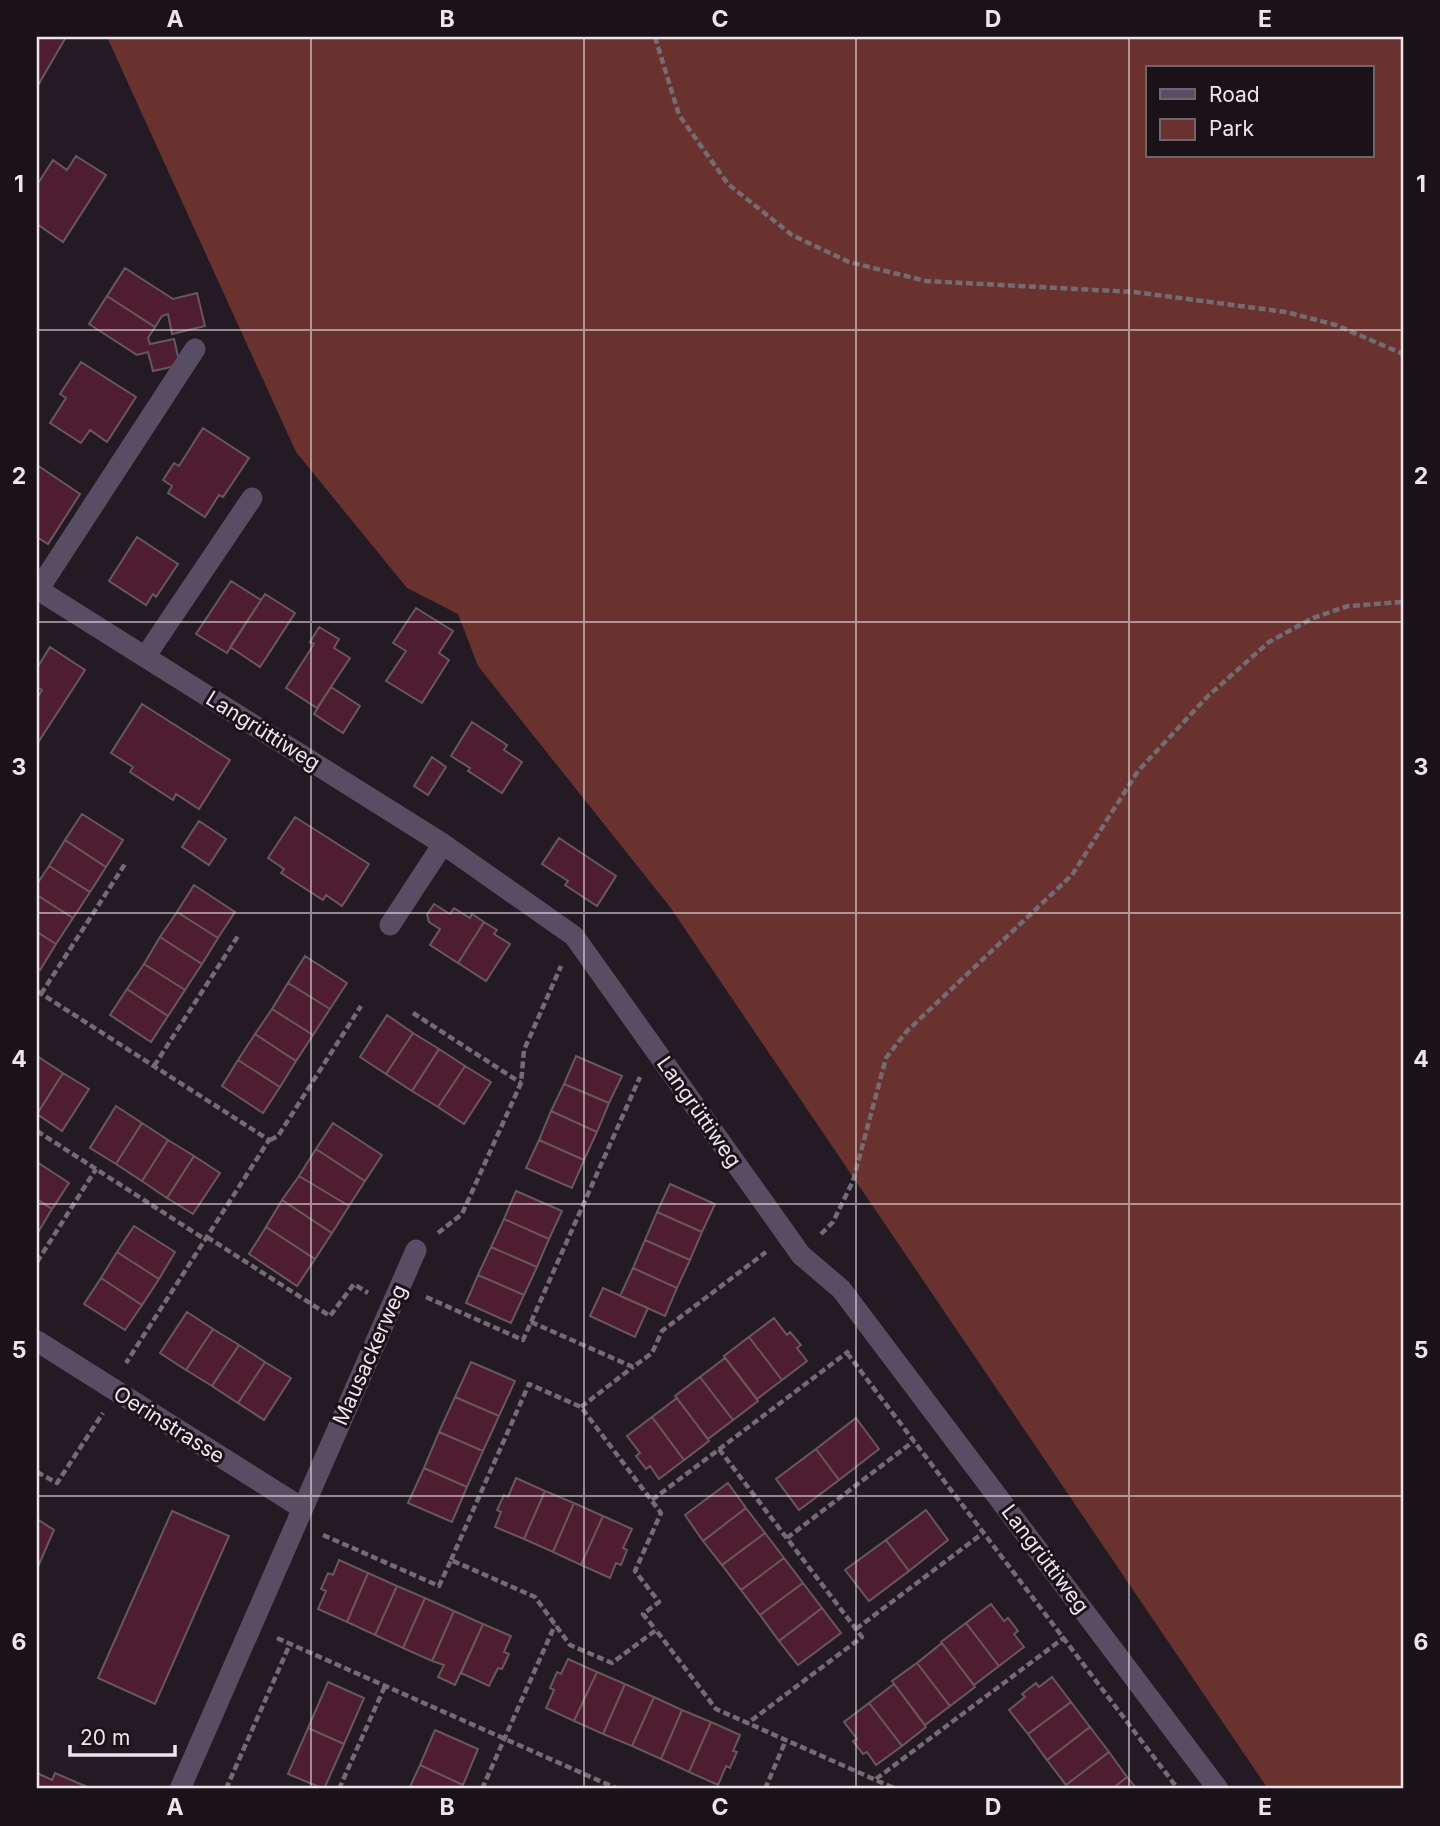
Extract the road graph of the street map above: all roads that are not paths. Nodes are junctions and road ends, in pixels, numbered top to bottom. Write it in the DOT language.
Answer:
graph roads {
  1 [pos="195,349"];
  2 [pos="251,498"];
  3 [pos="37,590"];
  4 [pos="145,657"];
  5 [pos="443,844"];
  6 [pos="390,925"];
  7 [pos="416,1250"];
  8 [pos="37,1341"];
  9 [pos="299,1516"];
  10 [pos="180,1789"];
  11 [pos="1218,1789"];
  1 -- 3 [label="street"];
  2 -- 4 [label="street"];
  3 -- 4 [label="street, Langrüttiweg"];
  4 -- 5 [label="street, Langrüttiweg"];
  5 -- 6 [label="street"];
  5 -- 11 [label="street, Langrüttiweg"];
  7 -- 9 [label="street, Mausackerweg"];
  8 -- 9 [label="street, Oerinstrasse"];
  9 -- 10 [label="street, Mausackerweg"];
}
